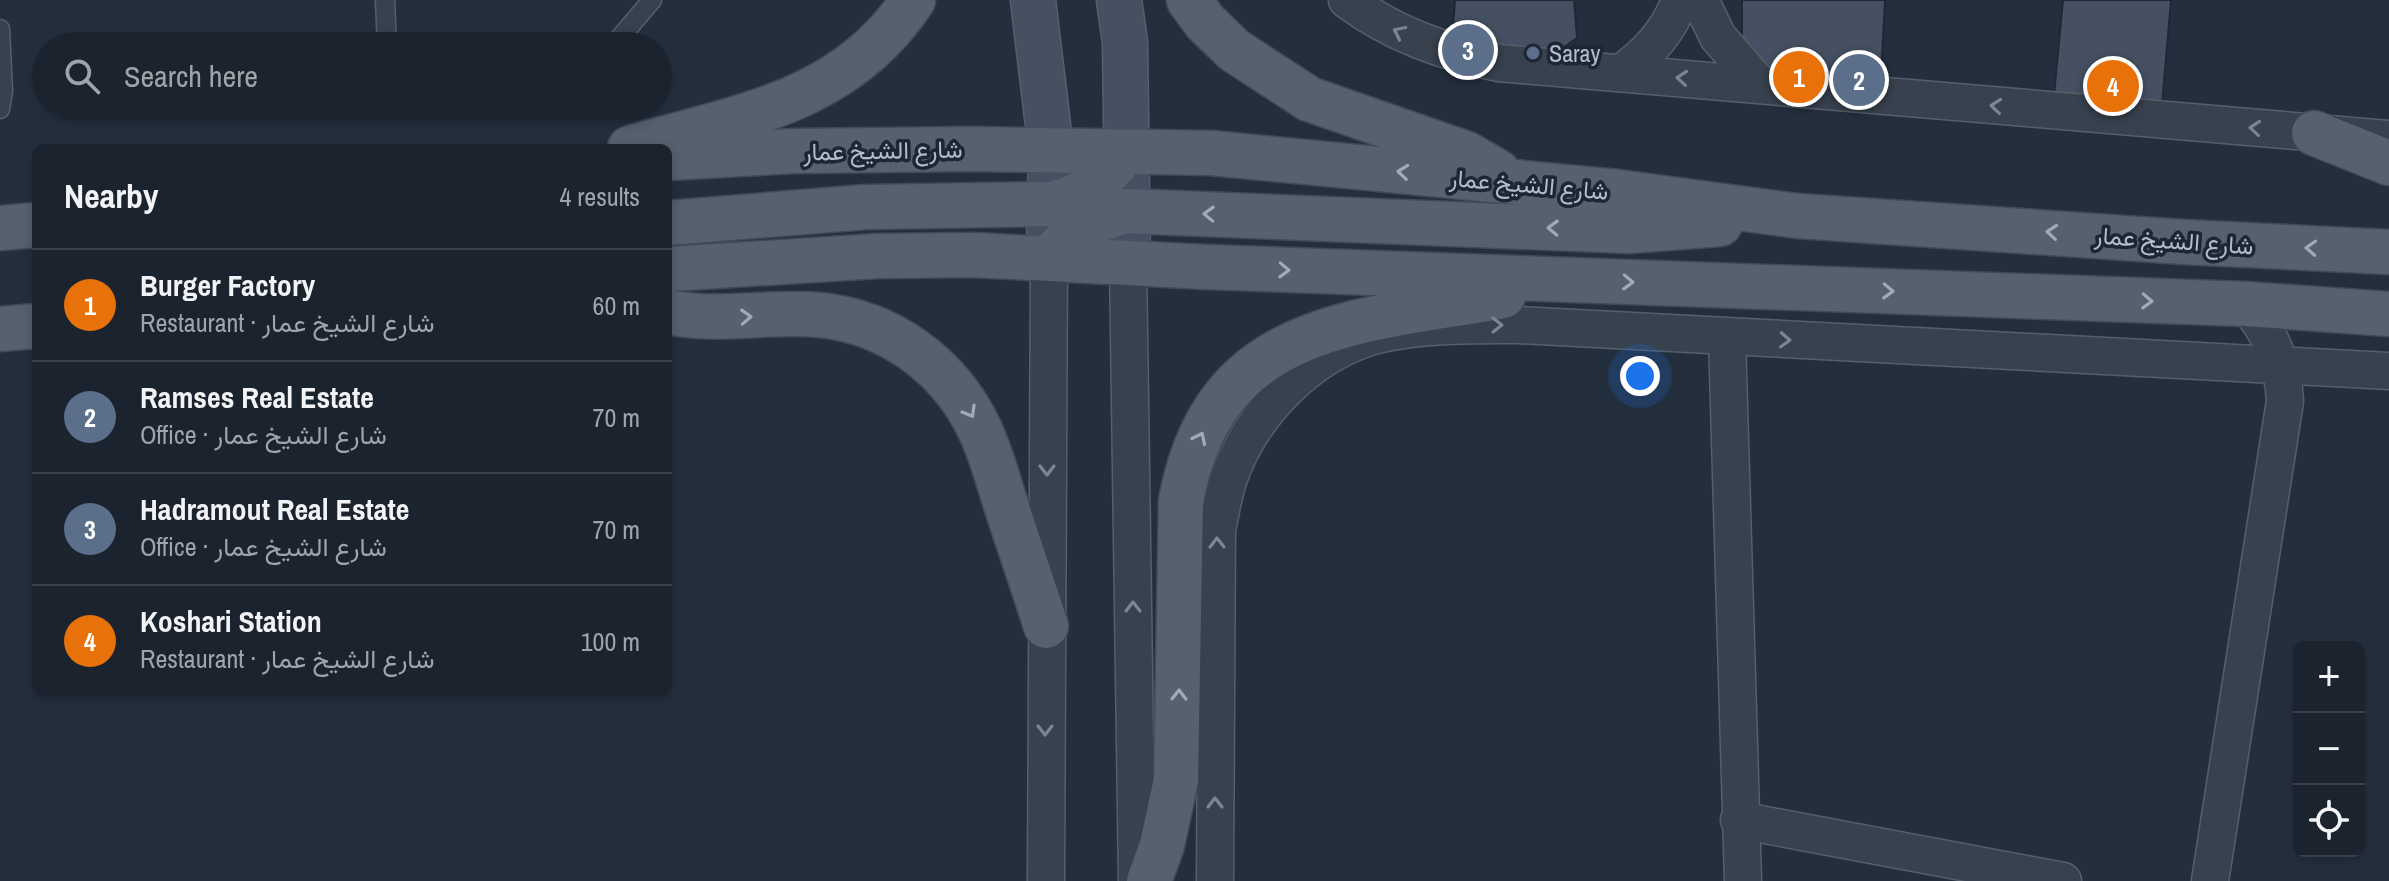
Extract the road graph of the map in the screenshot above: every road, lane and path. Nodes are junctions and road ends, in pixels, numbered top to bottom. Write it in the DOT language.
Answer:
graph roads {
  1 [pos="385,0"];
  2 [pos="652,0"];
  3 [pos="913,0"];
  4 [pos="1033,0"];
  5 [pos="1119,0"];
  6 [pos="1189,0"];
  7 [pos="1347,0"];
  8 [pos="1680,0"];
  9 [pos="1700,0"];
  10 [pos="0,29"];
  11 [pos="386,32"];
  12 [pos="625,32"];
  13 [pos="1621,73"];
  14 [pos="1759,84"];
  15 [pos="0,109"];
  16 [pos="2314,133"];
  17 [pos="2389,139"];
  18 [pos="644,144"];
  19 [pos="1051,150"];
  20 [pos="1125,152"];
  21 [pos="672,158"];
  22 [pos="2389,163"];
  23 [pos="1517,184"];
  24 [pos="1050,204"];
  25 [pos="1126,211"];
  26 [pos="1798,216"];
  27 [pos="672,223"];
  28 [pos="32,225"];
  29 [pos="0,228"];
  30 [pos="2389,252"];
  31 [pos="1049,259"];
  32 [pos="1128,263"];
  33 [pos="672,269"];
  34 [pos="1585,281"];
  35 [pos="2246,304"];
  36 [pos="672,312"];
  37 [pos="2389,314"];
  38 [pos="32,326"];
  39 [pos="0,329"];
  40 [pos="1727,337"];
  41 [pos="2280,364"];
  42 [pos="2389,371"];
  43 [pos="1046,626"];
  44 [pos="1739,820"];
  45 [pos="1046,881"];
  46 [pos="1137,881"];
  47 [pos="1149,881"];
  48 [pos="1215,881"];
  49 [pos="1743,881"];
  50 [pos="2063,881"];
  51 [pos="2210,881"];
  1 -- 11 [label="lane"];
  2 -- 12 [label="lane"];
  3 -- 18 [label="main road"];
  4 -- 19 [label="street"];
  5 -- 20 [label="street"];
  6 -- 23 [label="main road"];
  13 -- 7 [label="street, one-way"];
  8 -- 13 [label="street"];
  9 -- 14 [label="street"];
  10 -- 15 [label="lane"];
  14 -- 13 [label="street, one-way"];
  16 -- 14 [label="street, one-way"];
  16 -- 17 [label="street"];
  16 -- 22 [label="main road"];
  19 -- 20 [label="main road, شارع الشيخ عمار"];
  19 -- 21 [label="main road, شارع الشيخ عمار"];
  19 -- 24 [label="street"];
  23 -- 20 [label="main road, شارع الشيخ عمار, one-way"];
  20 -- 24 [label="main road"];
  20 -- 25 [label="street"];
  23 -- 26 [label="main road, شارع الشيخ عمار"];
  24 -- 27 [label="main road"];
  24 -- 31 [label="street"];
  26 -- 25 [label="main road, one-way"];
  25 -- 31 [label="main road"];
  25 -- 32 [label="street"];
  30 -- 26 [label="main road, شارع الشيخ عمار, one-way"];
  28 -- 29 [label="main road"];
  31 -- 32 [label="main road"];
  31 -- 33 [label="main road"];
  31 -- 43 [label="street, one-way"];
  32 -- 34 [label="main road, one-way"];
  46 -- 32 [label="street, one-way"];
  34 -- 35 [label="main road, one-way"];
  47 -- 34 [label="main road, one-way"];
  35 -- 37 [label="main road"];
  35 -- 41 [label="street"];
  36 -- 43 [label="main road, one-way"];
  38 -- 39 [label="main road"];
  40 -- 41 [label="street, one-way"];
  40 -- 44 [label="street"];
  48 -- 40 [label="street, one-way"];
  41 -- 42 [label="street"];
  41 -- 51 [label="street"];
  43 -- 45 [label="street, one-way"];
  44 -- 49 [label="street"];
  44 -- 50 [label="street"];
}
